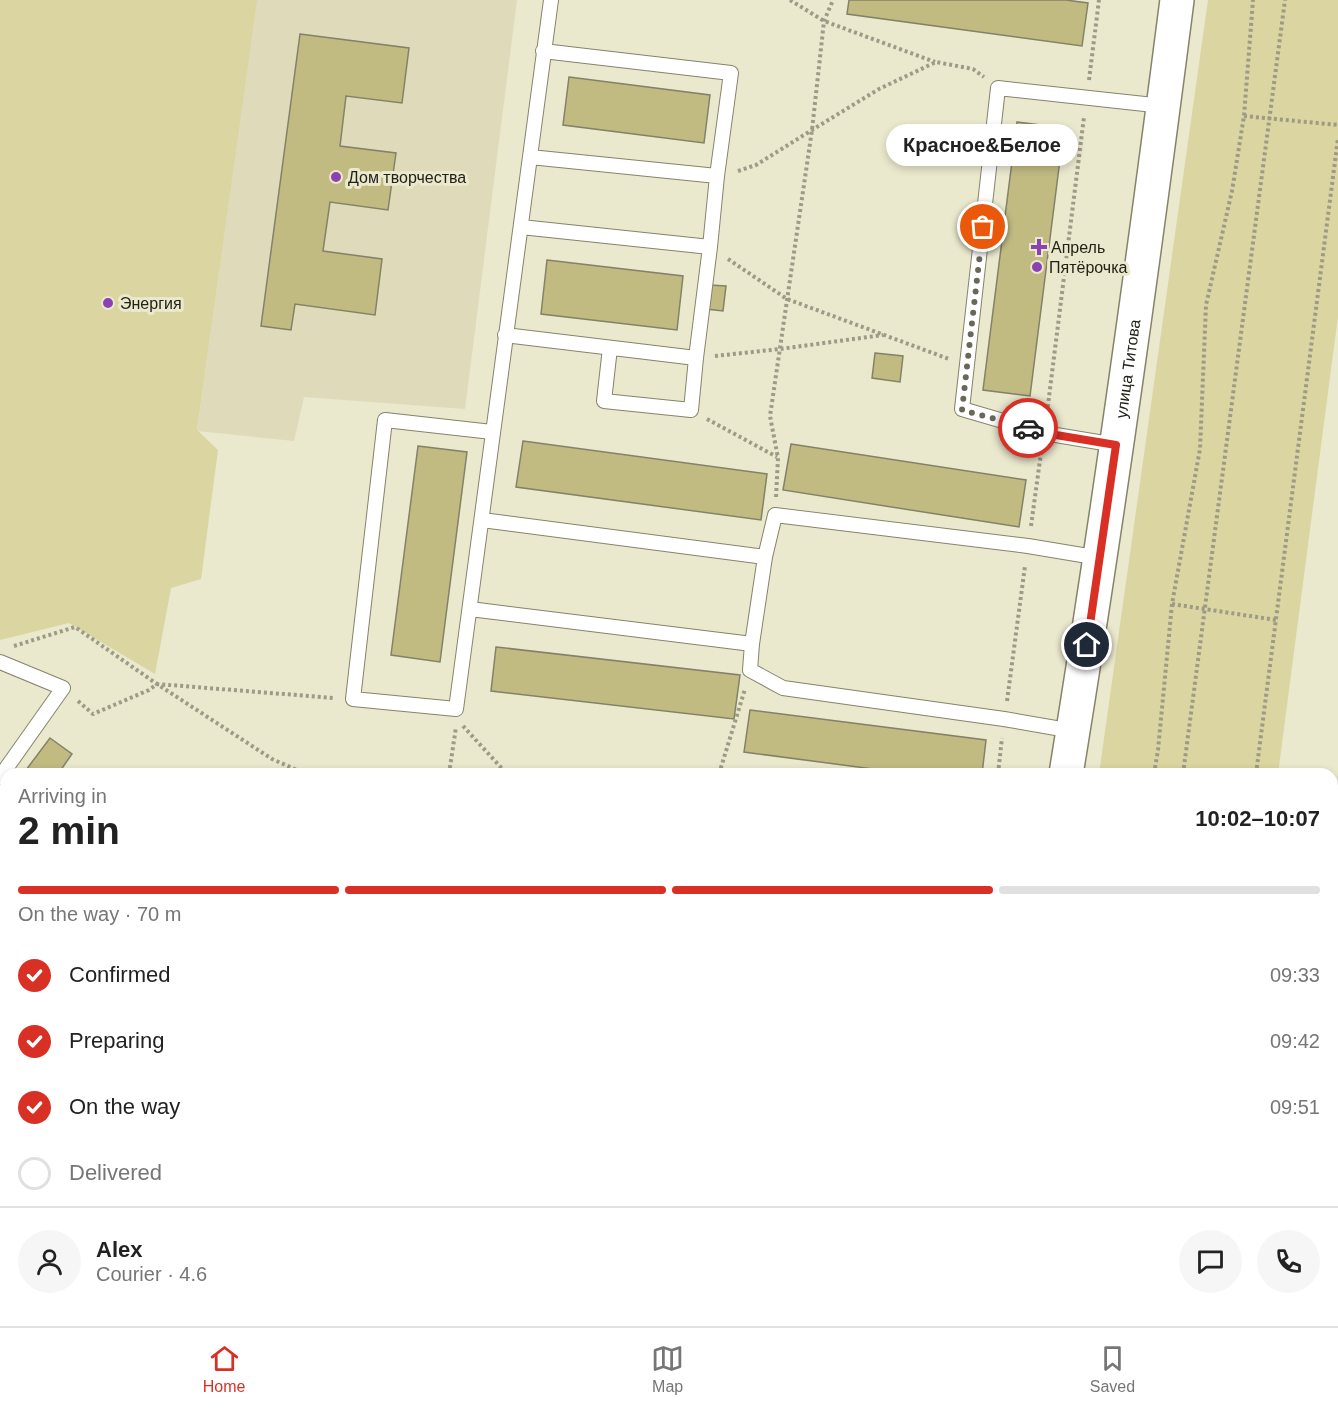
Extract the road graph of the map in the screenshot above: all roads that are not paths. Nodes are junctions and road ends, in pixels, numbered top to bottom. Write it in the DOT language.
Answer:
graph roads {
  1 [pos="551,0"];
  2 [pos="1177,0"];
  3 [pos="543,51"];
  4 [pos="1163,106"];
  5 [pos="530,157"];
  6 [pos="717,177"];
  7 [pos="521,227"];
  8 [pos="710,247"];
  9 [pos="505,335"];
  10 [pos="610,348"];
  11 [pos="696,358"];
  12 [pos="492,432"];
  13 [pos="1116,445"];
  14 [pos="482,520"];
  15 [pos="765,557"];
  16 [pos="1100,558"];
  17 [pos="470,609"];
  18 [pos="752,644"];
  19 [pos="0,662"];
  20 [pos="1073,731"];
  21 [pos="6,768"];
  22 [pos="1067,768"];
  1 -- 3 [label="lane"];
  2 -- 4 [label="main road, улица Титова"];
  3 -- 5 [label="lane"];
  3 -- 6 [label="lane"];
  4 -- 13 [label="main road, улица Титова"];
  4 -- 13 [label="lane"];
  5 -- 6 [label="lane"];
  5 -- 7 [label="lane"];
  6 -- 8 [label="lane"];
  7 -- 8 [label="lane"];
  7 -- 9 [label="lane"];
  8 -- 11 [label="lane"];
  9 -- 10 [label="lane"];
  9 -- 12 [label="lane"];
  10 -- 11 [label="lane"];
  10 -- 11 [label="lane"];
  12 -- 14 [label="lane"];
  12 -- 17 [label="lane"];
  13 -- 16 [label="main road, улица Титова"];
  14 -- 15 [label="lane"];
  14 -- 17 [label="lane"];
  15 -- 16 [label="lane"];
  15 -- 18 [label="lane"];
  16 -- 20 [label="main road, улица Титова"];
  17 -- 18 [label="lane"];
  18 -- 20 [label="lane"];
  19 -- 21 [label="lane"];
  20 -- 22 [label="main road, улица Титова"];
}
